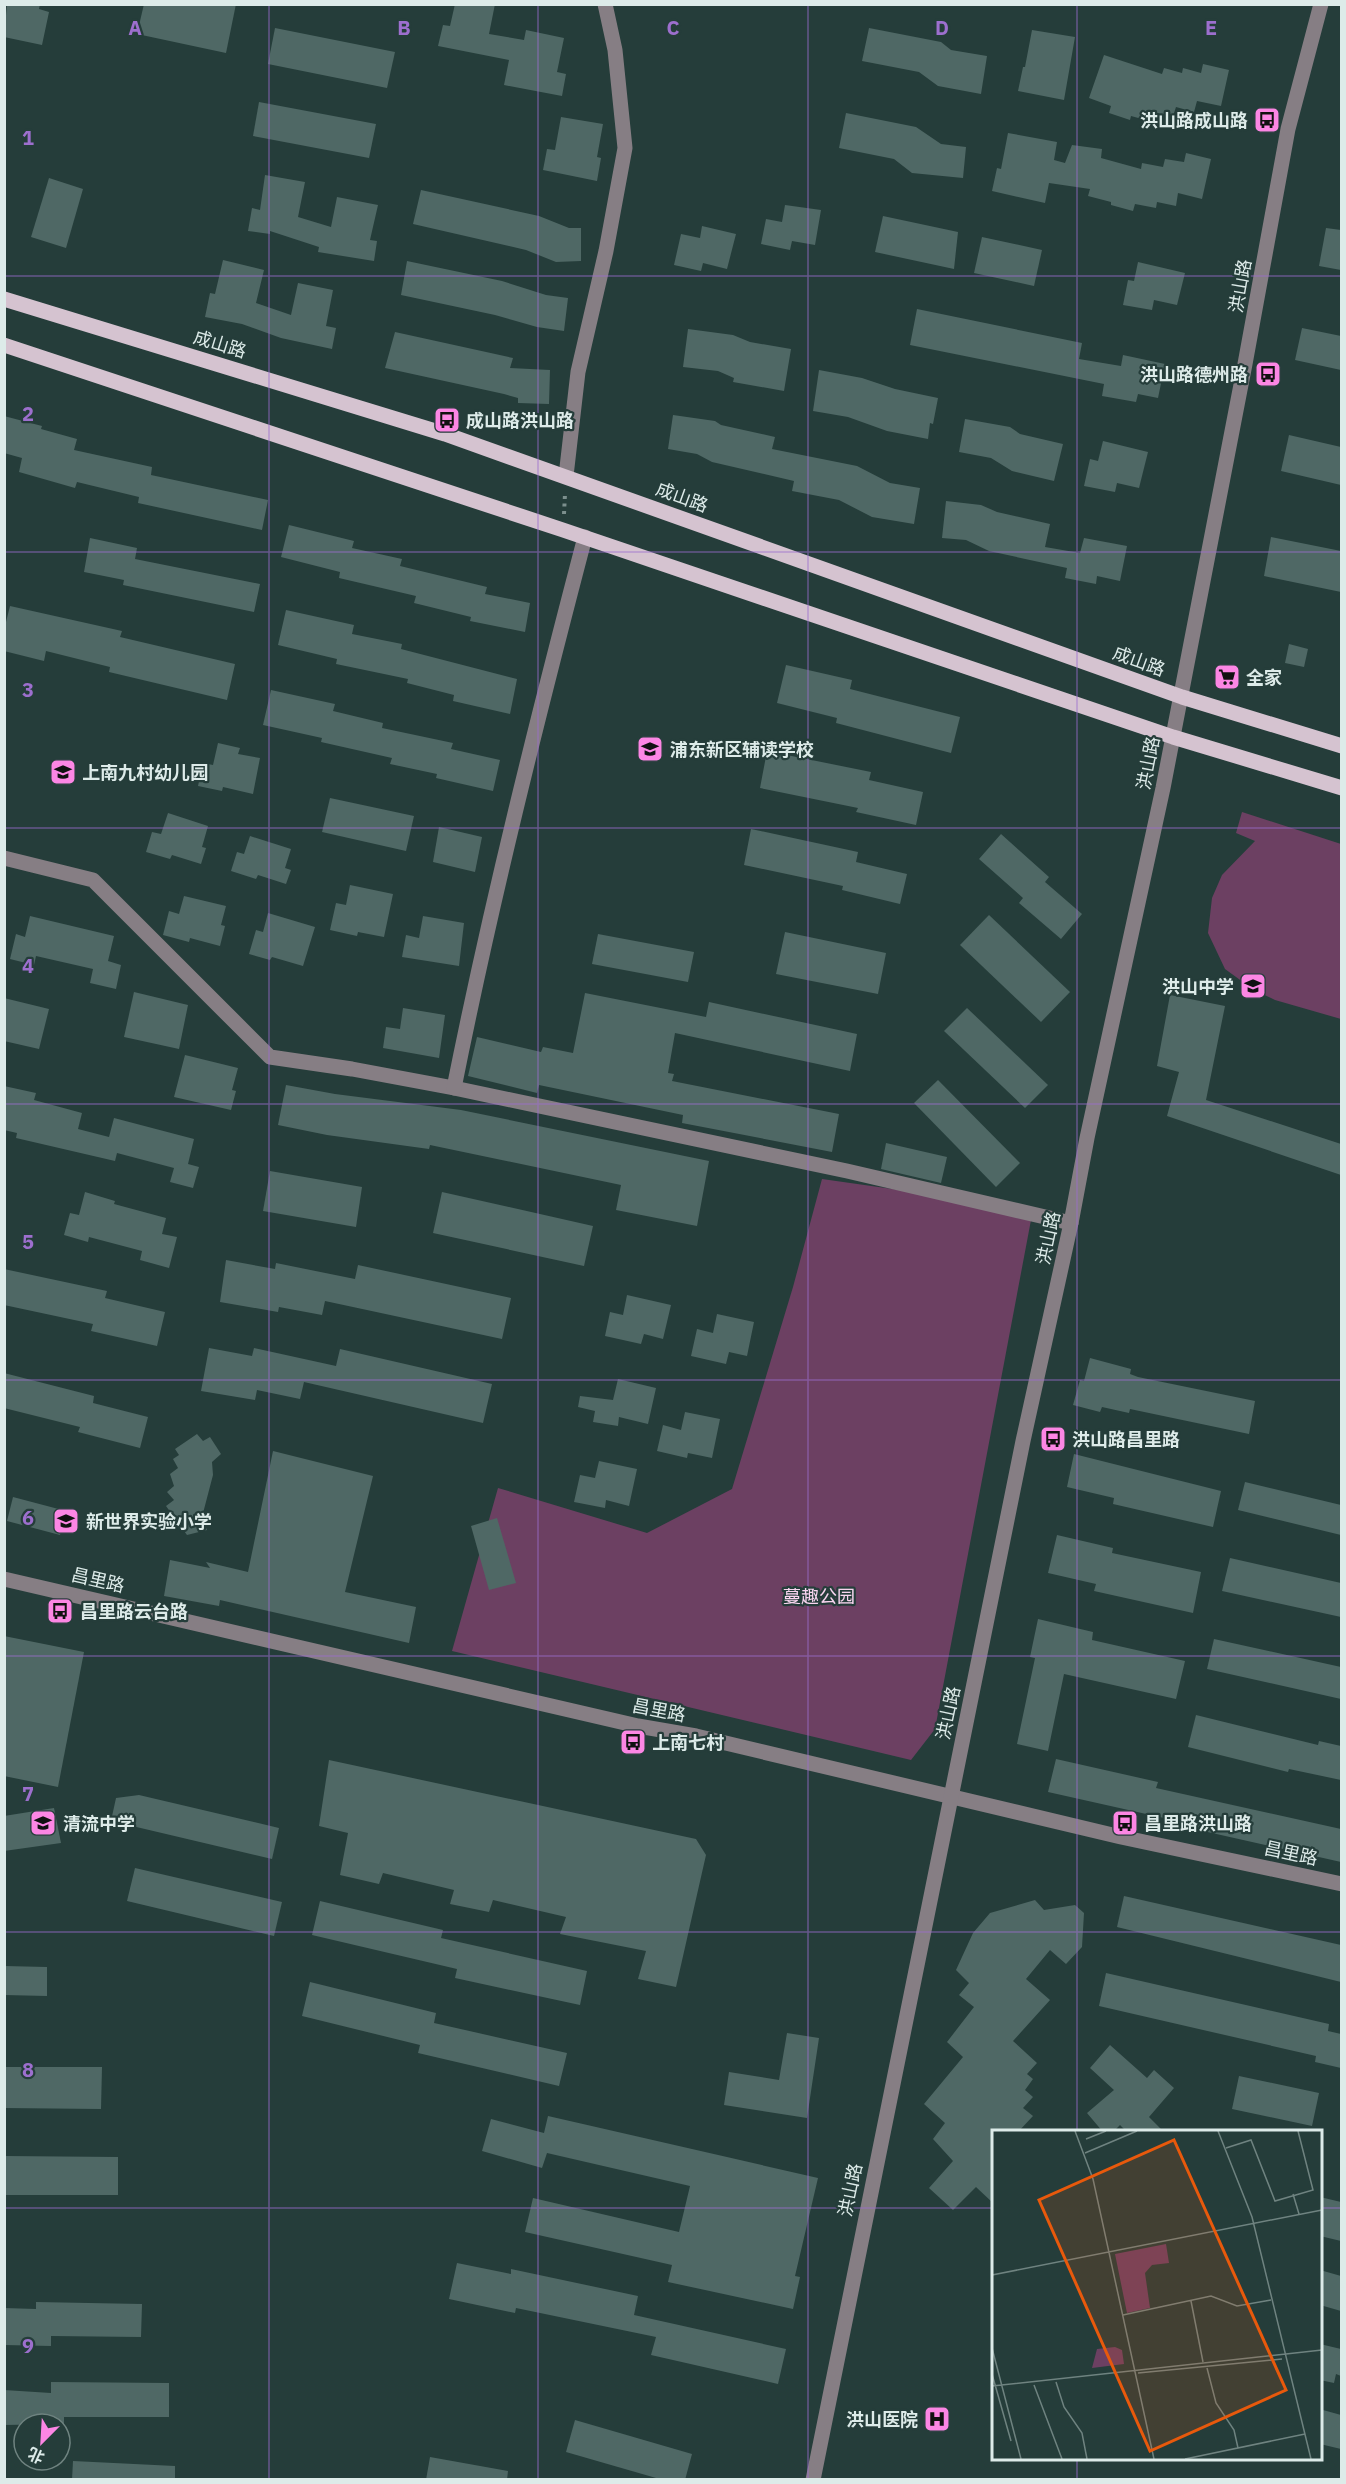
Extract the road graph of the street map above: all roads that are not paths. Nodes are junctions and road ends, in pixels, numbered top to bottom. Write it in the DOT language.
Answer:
graph roads {
  1 [pos="605,4"];
  2 [pos="1321,4"];
  3 [pos="4,299"];
  4 [pos="4,345"];
  5 [pos="566,476"];
  6 [pos="585,537"];
  7 [pos="1182,697"];
  8 [pos="1173,737"];
  9 [pos="1341,746"];
  10 [pos="1341,788"];
  11 [pos="4,858"];
  12 [pos="454,1088"];
  13 [pos="1071,1224"];
  14 [pos="4,1579"];
  15 [pos="951,1796"];
  16 [pos="1341,1884"];
  17 [pos="813,2480"];
  1 -- 5 [label="street"];
  2 -- 7 [label="street, 洪山路"];
  3 -- 5 [label="main road, 成山路"];
  4 -- 6 [label="main road"];
  5 -- 7 [label="main road, 成山路"];
  6 -- 8 [label="main road"];
  6 -- 12 [label="street"];
  7 -- 8 [label="street, 洪山路"];
  7 -- 9 [label="main road, 成山路"];
  8 -- 10 [label="main road"];
  8 -- 13 [label="street, 洪山路"];
  11 -- 12 [label="street"];
  12 -- 13 [label="street"];
  13 -- 15 [label="street, 洪山路"];
  14 -- 15 [label="street, 昌里路"];
  15 -- 16 [label="street, 昌里路"];
  15 -- 17 [label="street, 洪山路"];
}
